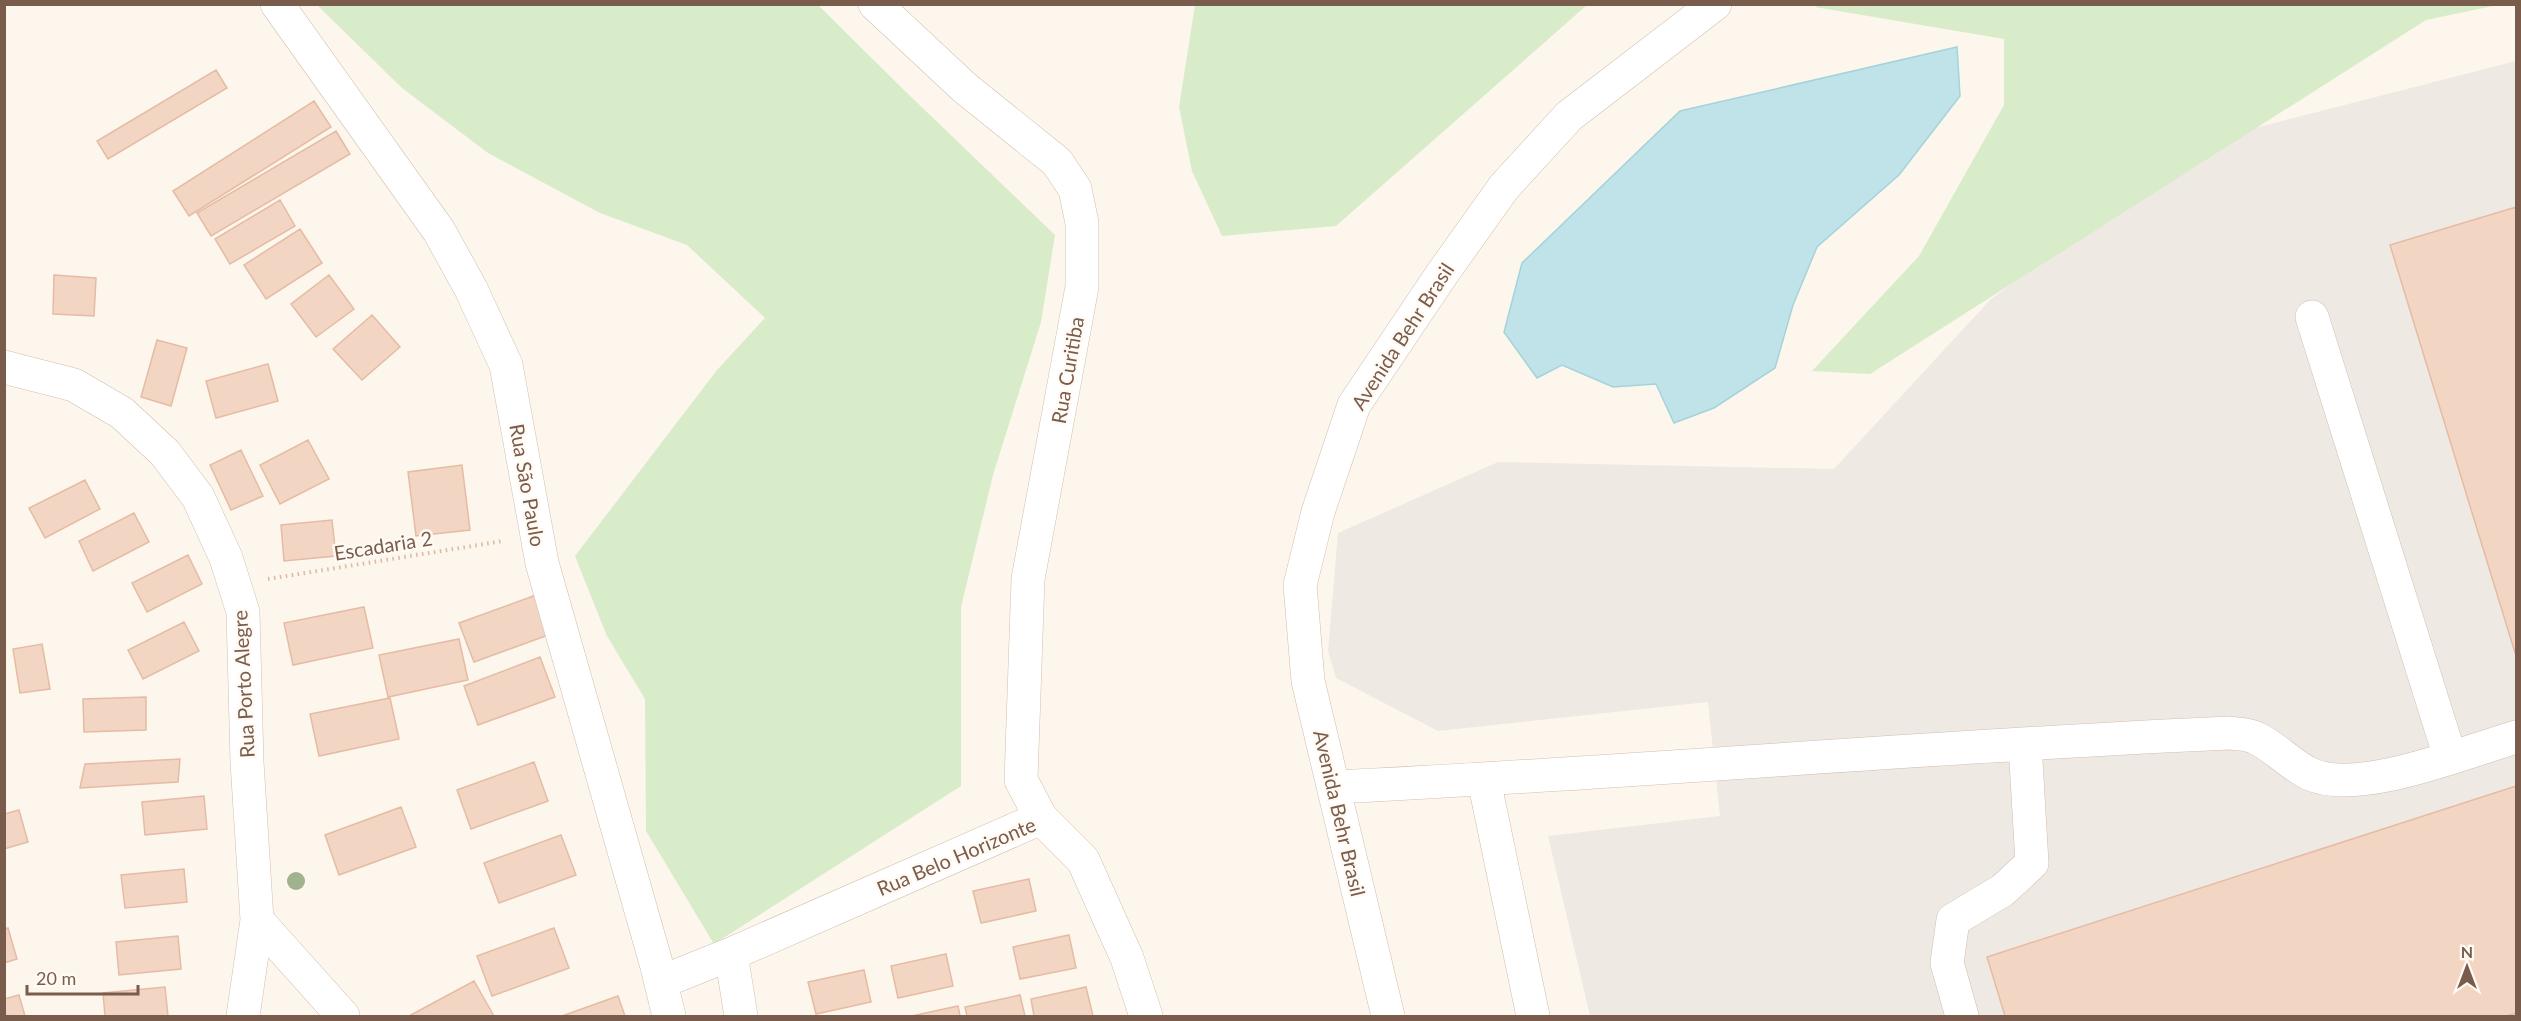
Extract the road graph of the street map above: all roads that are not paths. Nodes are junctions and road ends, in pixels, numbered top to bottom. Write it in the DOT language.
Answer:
graph roads {
  1 [pos="277,4"];
  2 [pos="876,4"];
  3 [pos="1714,4"];
  4 [pos="2312,317"];
  5 [pos="4,367"];
  6 [pos="2517,737"];
  7 [pos="2025,744"];
  8 [pos="2450,757"];
  9 [pos="1484,780"];
  10 [pos="1334,787"];
  11 [pos="1041,818"];
  12 [pos="257,920"];
  13 [pos="730,954"];
  14 [pos="661,982"];
  15 [pos="243,1017"];
  16 [pos="343,1017"];
  17 [pos="669,1017"];
  18 [pos="741,1017"];
  19 [pos="1146,1017"];
  20 [pos="1388,1017"];
  21 [pos="1533,1017"];
  22 [pos="1962,1017"];
  1 -- 14 [label="street, Rua São Paulo"];
  2 -- 11 [label="street, Rua Curitiba"];
  3 -- 10 [label="street, Avenida Behr Brasil"];
  4 -- 8 [label="street"];
  5 -- 12 [label="street, Rua Porto Alegre"];
  6 -- 8 [label="street"];
  7 -- 8 [label="street"];
  7 -- 9 [label="street"];
  7 -- 22 [label="street"];
  9 -- 10 [label="street"];
  9 -- 21 [label="street"];
  10 -- 20 [label="street, Avenida Behr Brasil"];
  11 -- 13 [label="street, Rua Belo Horizonte"];
  11 -- 19 [label="street, Rua Belo Horizonte"];
  12 -- 15 [label="street, Rua Porto Alegre"];
  12 -- 16 [label="street"];
  13 -- 14 [label="street, Rua Belo Horizonte"];
  13 -- 18 [label="street"];
  14 -- 17 [label="street, Rua São Paulo"];
}
